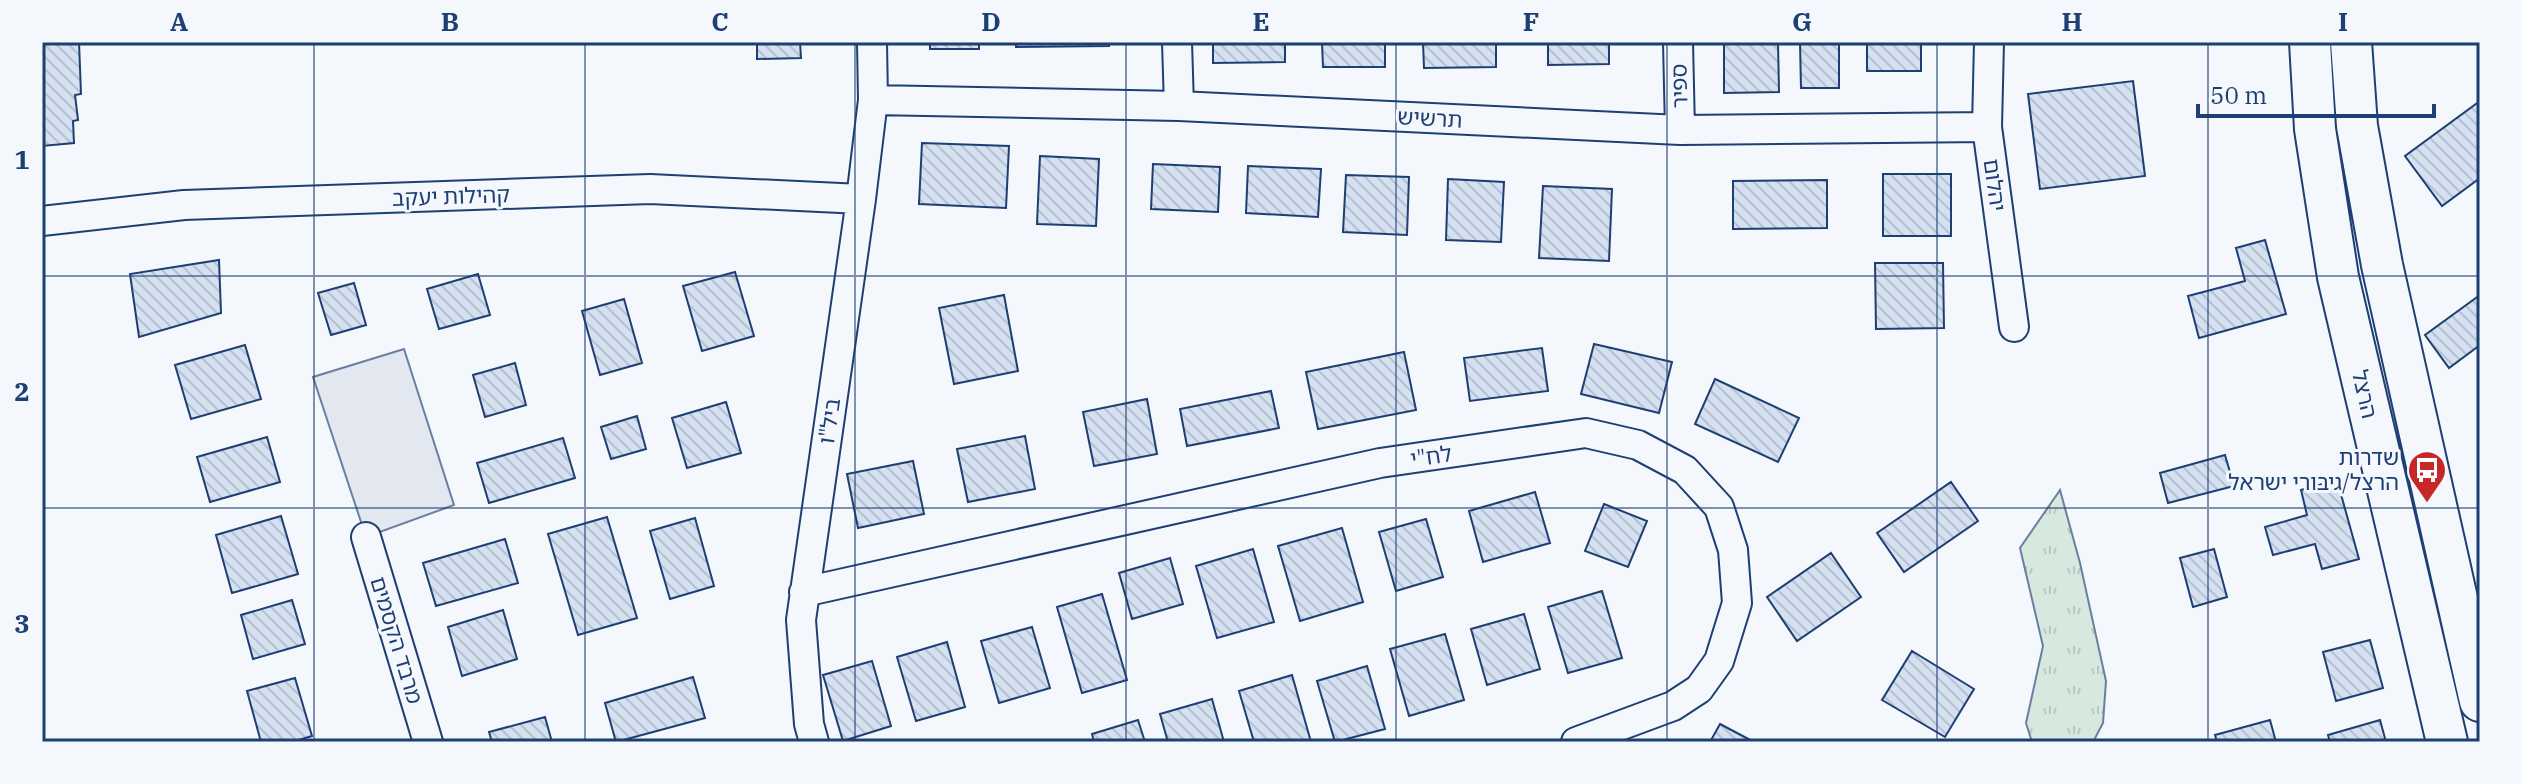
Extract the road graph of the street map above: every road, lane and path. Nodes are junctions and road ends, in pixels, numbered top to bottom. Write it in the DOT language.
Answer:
graph roads {
  1 [pos="872,42"];
  2 [pos="1177,42"];
  3 [pos="1678,42"];
  4 [pos="1989,42"];
  5 [pos="2310,42"];
  6 [pos="2351,42"];
  7 [pos="873,100"];
  8 [pos="1179,106"];
  9 [pos="1987,127"];
  10 [pos="1680,130"];
  11 [pos="861,199"];
  12 [pos="42,221"];
  13 [pos="2014,327"];
  14 [pos="366,537"];
  15 [pos="804,592"];
  16 [pos="2480,701"];
  17 [pos="1580,741"];
  18 [pos="428,742"];
  19 [pos="814,742"];
  20 [pos="2447,742"];
  1 -- 7 [label="street, ביל\"ו"];
  2 -- 8 [label="street"];
  3 -- 10 [label="street, ספיר"];
  4 -- 9 [label="street, יהלום"];
  5 -- 20 [label="main road, הרצל"];
  6 -- 16 [label="main road, הרצל"];
  7 -- 8 [label="street, תרשיש"];
  7 -- 11 [label="street, ביל\"ו"];
  8 -- 10 [label="street, תרשיש"];
  9 -- 10 [label="street, תרשיש"];
  9 -- 13 [label="street, יהלום"];
  11 -- 12 [label="street, קהילות יעקב"];
  11 -- 15 [label="street, ביל\"ו"];
  14 -- 18 [label="street, מרבד הקסמים"];
  15 -- 17 [label="street, לח\"י"];
  15 -- 19 [label="street, ביל\"ו"];
}
